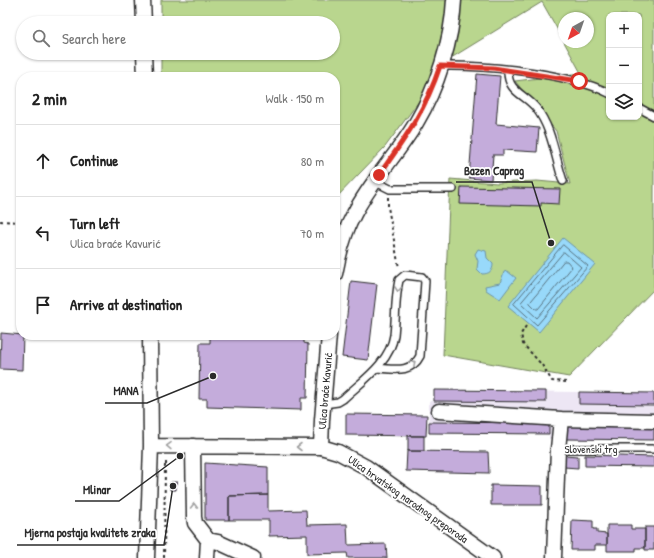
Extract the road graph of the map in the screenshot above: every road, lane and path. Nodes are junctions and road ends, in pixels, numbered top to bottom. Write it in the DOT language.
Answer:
graph roads {
  1 [pos="143,0"];
  2 [pos="454,0"];
  3 [pos="144,16"];
  4 [pos="144,60"];
  5 [pos="440,66"];
  6 [pos="508,70"];
  7 [pos="145,72"];
  8 [pos="606,92"];
  9 [pos="642,110"];
  10 [pos="654,116"];
  11 [pos="563,180"];
  12 [pos="374,181"];
  13 [pos="388,188"];
  14 [pos="452,189"];
  15 [pos="0,221"];
  16 [pos="16,222"];
  17 [pos="340,255"];
  18 [pos="403,276"];
  19 [pos="526,326"];
  20 [pos="150,340"];
  21 [pos="329,340"];
  22 [pos="377,368"];
  23 [pos="568,382"];
  24 [pos="324,404"];
  25 [pos="439,411"];
  26 [pos="561,419"];
  27 [pos="654,421"];
  28 [pos="151,446"];
  29 [pos="193,446"];
  30 [pos="321,447"];
  31 [pos="558,449"];
  32 [pos="654,450"];
  33 [pos="151,465"];
  34 [pos="208,540"];
  35 [pos="147,558"];
  36 [pos="164,558"];
  37 [pos="207,558"];
  38 [pos="253,558"];
  39 [pos="493,558"];
  40 [pos="554,558"];
  1 -- 3 [label="street"];
  2 -- 5 [label="street"];
  4 -- 7 [label="street"];
  5 -- 6 [label="lane"];
  5 -- 12 [label="street"];
  6 -- 8 [label="lane"];
  6 -- 11 [label="lane"];
  9 -- 10 [label="lane"];
  12 -- 13 [label="lane"];
  12 -- 17 [label="street"];
  13 -- 14 [label="lane"];
  13 -- 18 [label="path"];
  15 -- 16 [label="path"];
  18 -- 22 [label="lane, one-way"];
  22 -- 18 [label="lane, one-way"];
  19 -- 23 [label="path"];
  20 -- 28 [label="street"];
  21 -- 24 [label="street, Ulica braće Kavurić"];
  22 -- 24 [label="lane"];
  24 -- 30 [label="street, Ulica braće Kavurić"];
  25 -- 26 [label="street"];
  26 -- 27 [label="street"];
  26 -- 31 [label="street, Slovenski trg"];
  29 -- 28 [label="street, Ulica hrvatskog narodnog preporoda, one-way"];
  28 -- 33 [label="street"];
  30 -- 29 [label="street, Ulica hrvatskog narodnog preporoda, one-way"];
  34 -- 29 [label="street, one-way"];
  30 -- 39 [label="street, Ulica hrvatskog narodnog preporoda"];
  31 -- 32 [label="lane, Slovenski trg"];
  31 -- 40 [label="street"];
  33 -- 35 [label="street"];
  33 -- 36 [label="path"];
  34 -- 37 [label="street"];
  34 -- 38 [label="street"];
}
